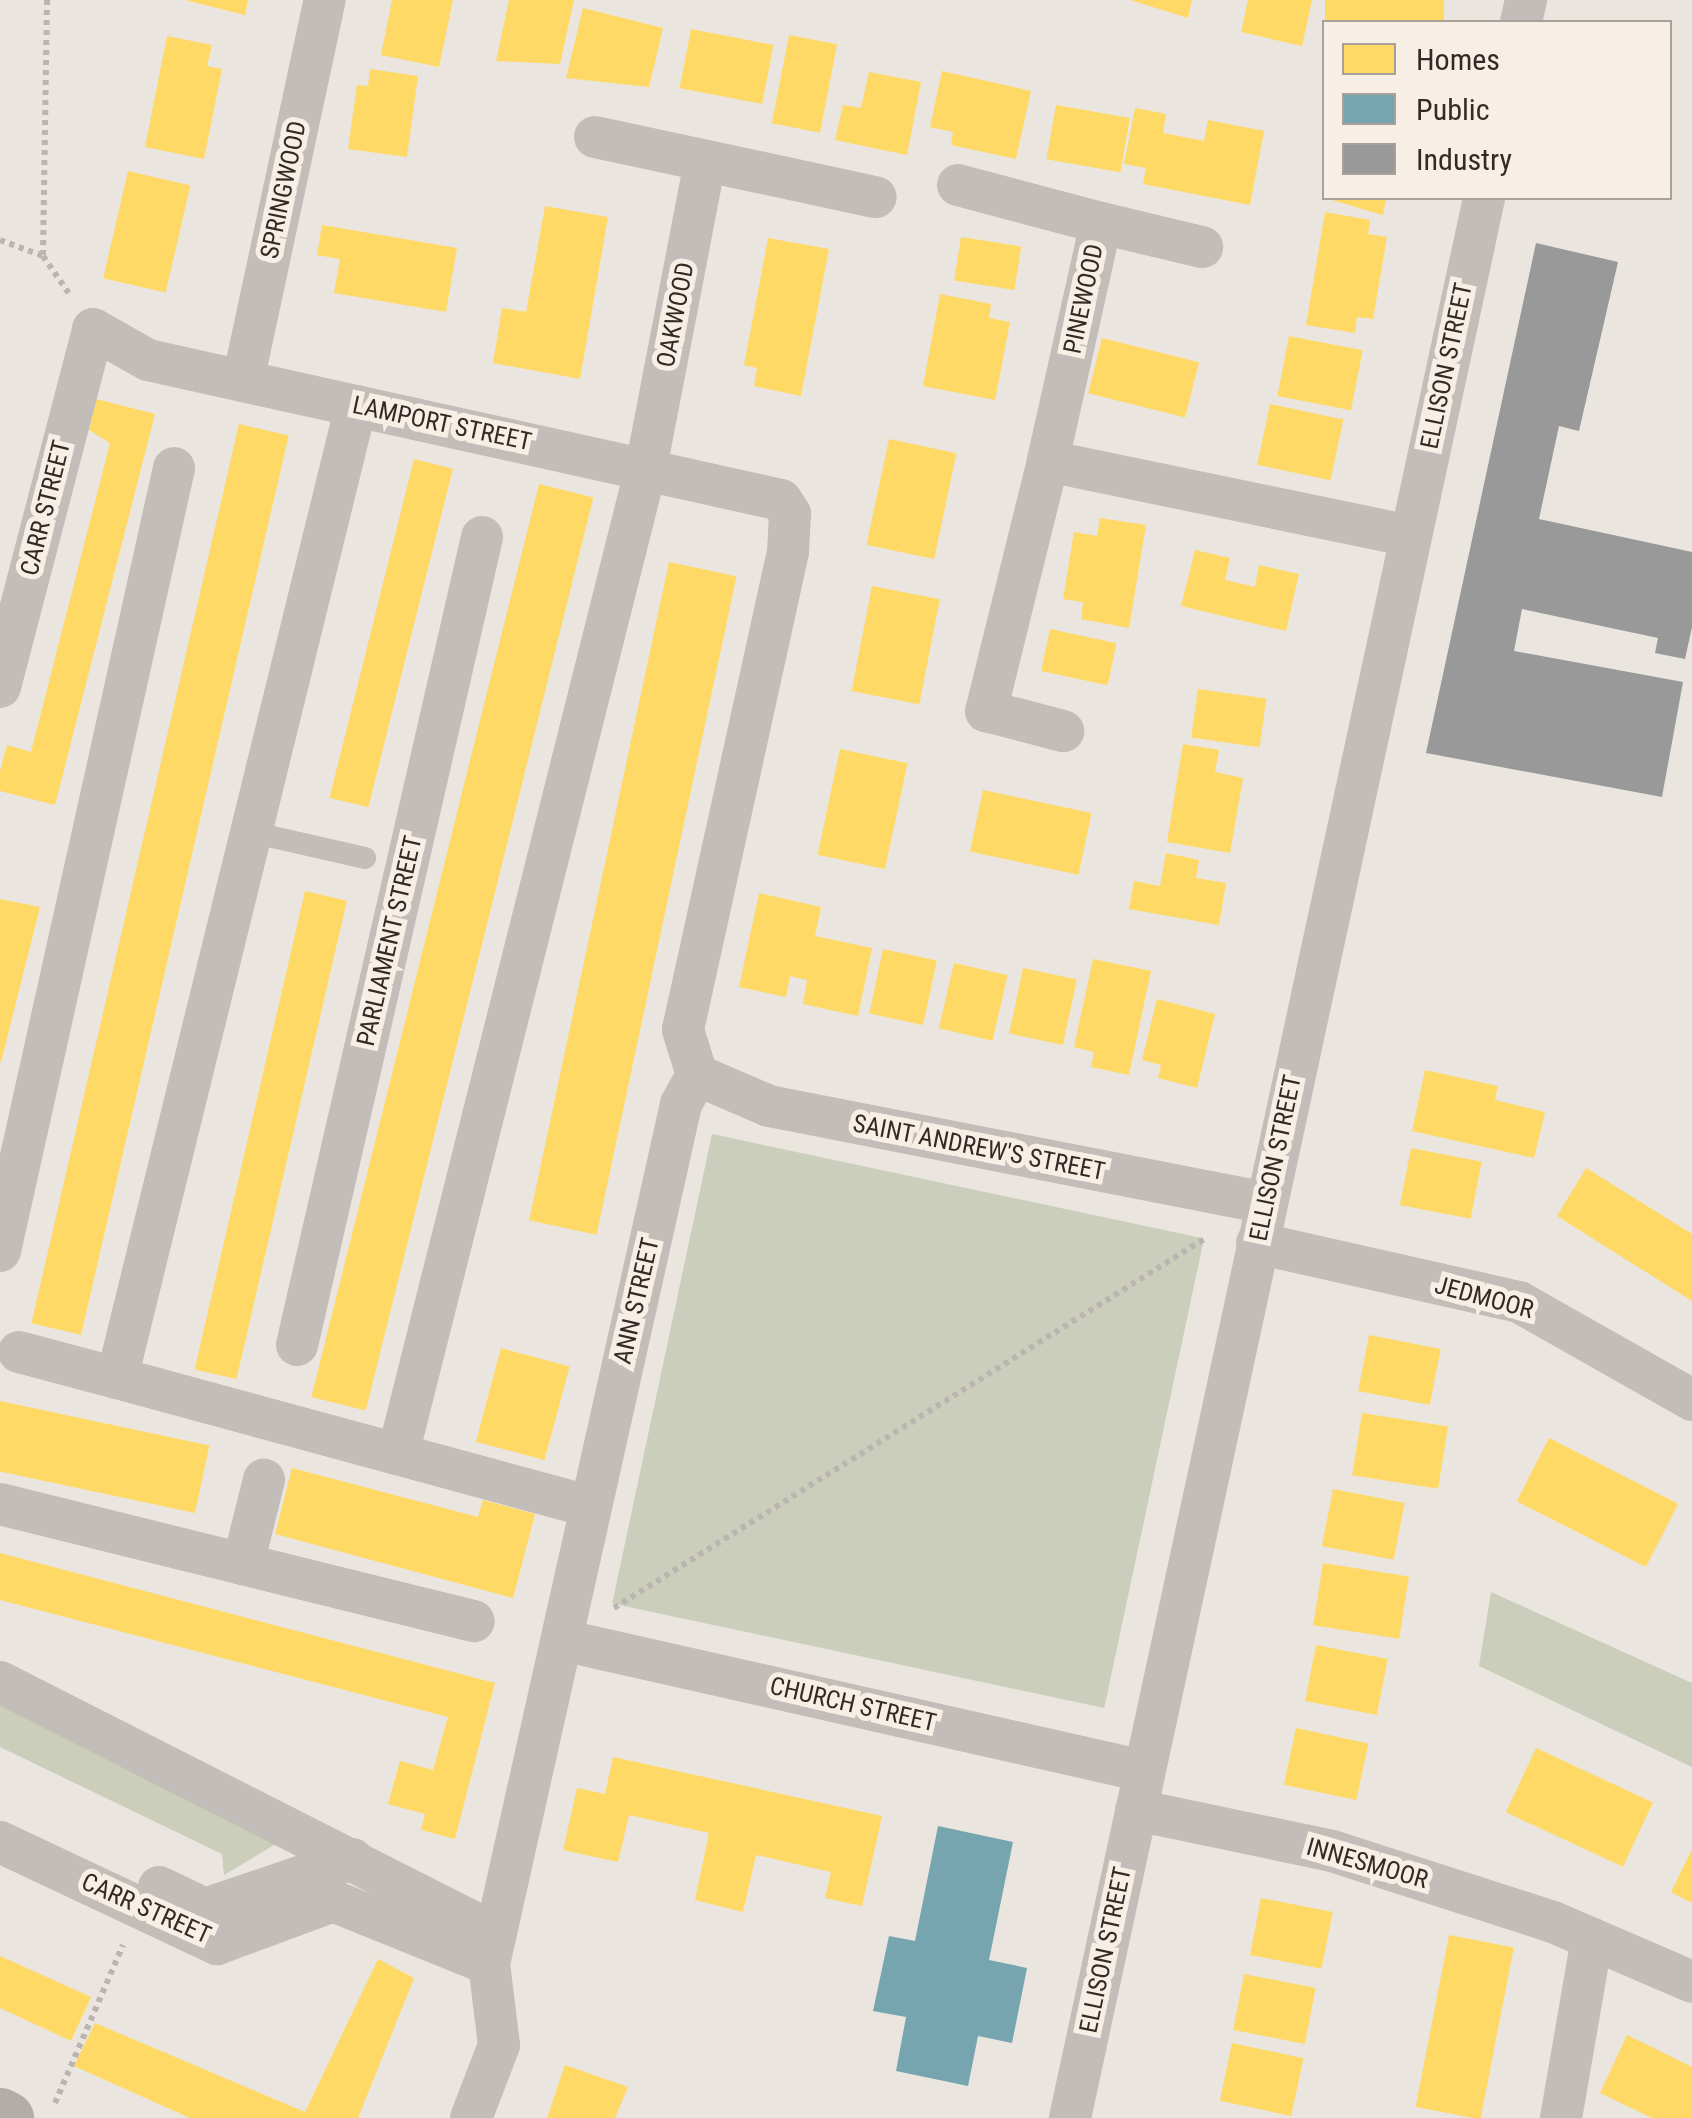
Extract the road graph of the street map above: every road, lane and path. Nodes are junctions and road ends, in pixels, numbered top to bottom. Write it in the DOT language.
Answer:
graph roads {
  1 [pos="47,0"];
  2 [pos="325,0"];
  3 [pos="594,137"];
  4 [pos="706,162"];
  5 [pos="958,185"];
  6 [pos="876,197"];
  7 [pos="1484,200"];
  8 [pos="1100,223"];
  9 [pos="0,240"];
  10 [pos="1202,246"];
  11 [pos="43,256"];
  12 [pos="92,329"];
  13 [pos="243,381"];
  14 [pos="356,406"];
  15 [pos="1048,461"];
  16 [pos="174,468"];
  17 [pos="646,468"];
  18 [pos="1410,536"];
  19 [pos="482,537"];
  20 [pos="0,687"];
  21 [pos="1063,731"];
  22 [pos="251,832"];
  23 [pos="366,858"];
  24 [pos="698,1076"];
  25 [pos="1262,1223"];
  26 [pos="0,1251"];
  27 [pos="297,1345"];
  28 [pos="19,1352"];
  29 [pos="117,1378"];
  30 [pos="1692,1400"];
  31 [pos="398,1454"];
  32 [pos="264,1480"];
  33 [pos="0,1504"];
  34 [pos="591,1507"];
  35 [pos="243,1564"];
  36 [pos="474,1621"];
  37 [pos="562,1640"];
  38 [pos="0,1682"];
  39 [pos="1140,1791"];
  40 [pos="0,1813"];
  41 [pos="0,1842"];
  42 [pos="352,1858"];
  43 [pos="139,1907"];
  44 [pos="1592,1939"];
  45 [pos="492,1950"];
  46 [pos="1692,1982"];
  47 [pos="48,2118"];
  48 [pos="471,2118"];
  49 [pos="1070,2118"];
  50 [pos="1560,2118"];
  1 -- 11 [label="path"];
  2 -- 13 [label="street, SPRINGWOOD"];
  3 -- 4 [label="street"];
  4 -- 6 [label="street"];
  4 -- 17 [label="street, OAKWOOD"];
  5 -- 8 [label="street, PINEWOOD"];
  7 -- 18 [label="street, ELLISON STREET"];
  8 -- 10 [label="street"];
  8 -- 15 [label="street, PINEWOOD"];
  9 -- 11 [label="path"];
  11 -- 12 [label="path"];
  12 -- 13 [label="street, LAMPORT STREET"];
  12 -- 20 [label="street, CARR STREET"];
  13 -- 14 [label="street, LAMPORT STREET"];
  14 -- 17 [label="street, LAMPORT STREET"];
  14 -- 22 [label="street"];
  15 -- 18 [label="street"];
  15 -- 21 [label="street, PINEWOOD"];
  16 -- 26 [label="street"];
  17 -- 24 [label="street, LAMPORT STREET"];
  17 -- 31 [label="street, OAKWOOD"];
  18 -- 25 [label="street, ELLISON STREET"];
  19 -- 27 [label="street, PARLIAMENT STREET"];
  22 -- 23 [label="lane"];
  22 -- 29 [label="street"];
  24 -- 25 [label="street, SAINT ANDREW'S STREET"];
  24 -- 34 [label="street, ANN STREET"];
  25 -- 30 [label="street, JEDMOOR"];
  25 -- 37 [label="path"];
  25 -- 39 [label="street, ELLISON STREET"];
  28 -- 29 [label="street"];
  29 -- 31 [label="street"];
  31 -- 34 [label="street"];
  32 -- 35 [label="street"];
  33 -- 35 [label="street"];
  34 -- 37 [label="street, ANN STREET"];
  35 -- 36 [label="street"];
  37 -- 39 [label="street, CHURCH STREET"];
  37 -- 45 [label="street, ANN STREET"];
  38 -- 42 [label="street"];
  39 -- 44 [label="street, INNESMOOR"];
  39 -- 49 [label="street, ELLISON STREET"];
  40 -- 42 [label="street"];
  41 -- 43 [label="street, CARR STREET"];
  42 -- 45 [label="street"];
  43 -- 45 [label="street, CARR STREET"];
  43 -- 47 [label="path"];
  44 -- 46 [label="street, INNESMOOR"];
  44 -- 50 [label="street"];
  45 -- 48 [label="street"];
}
